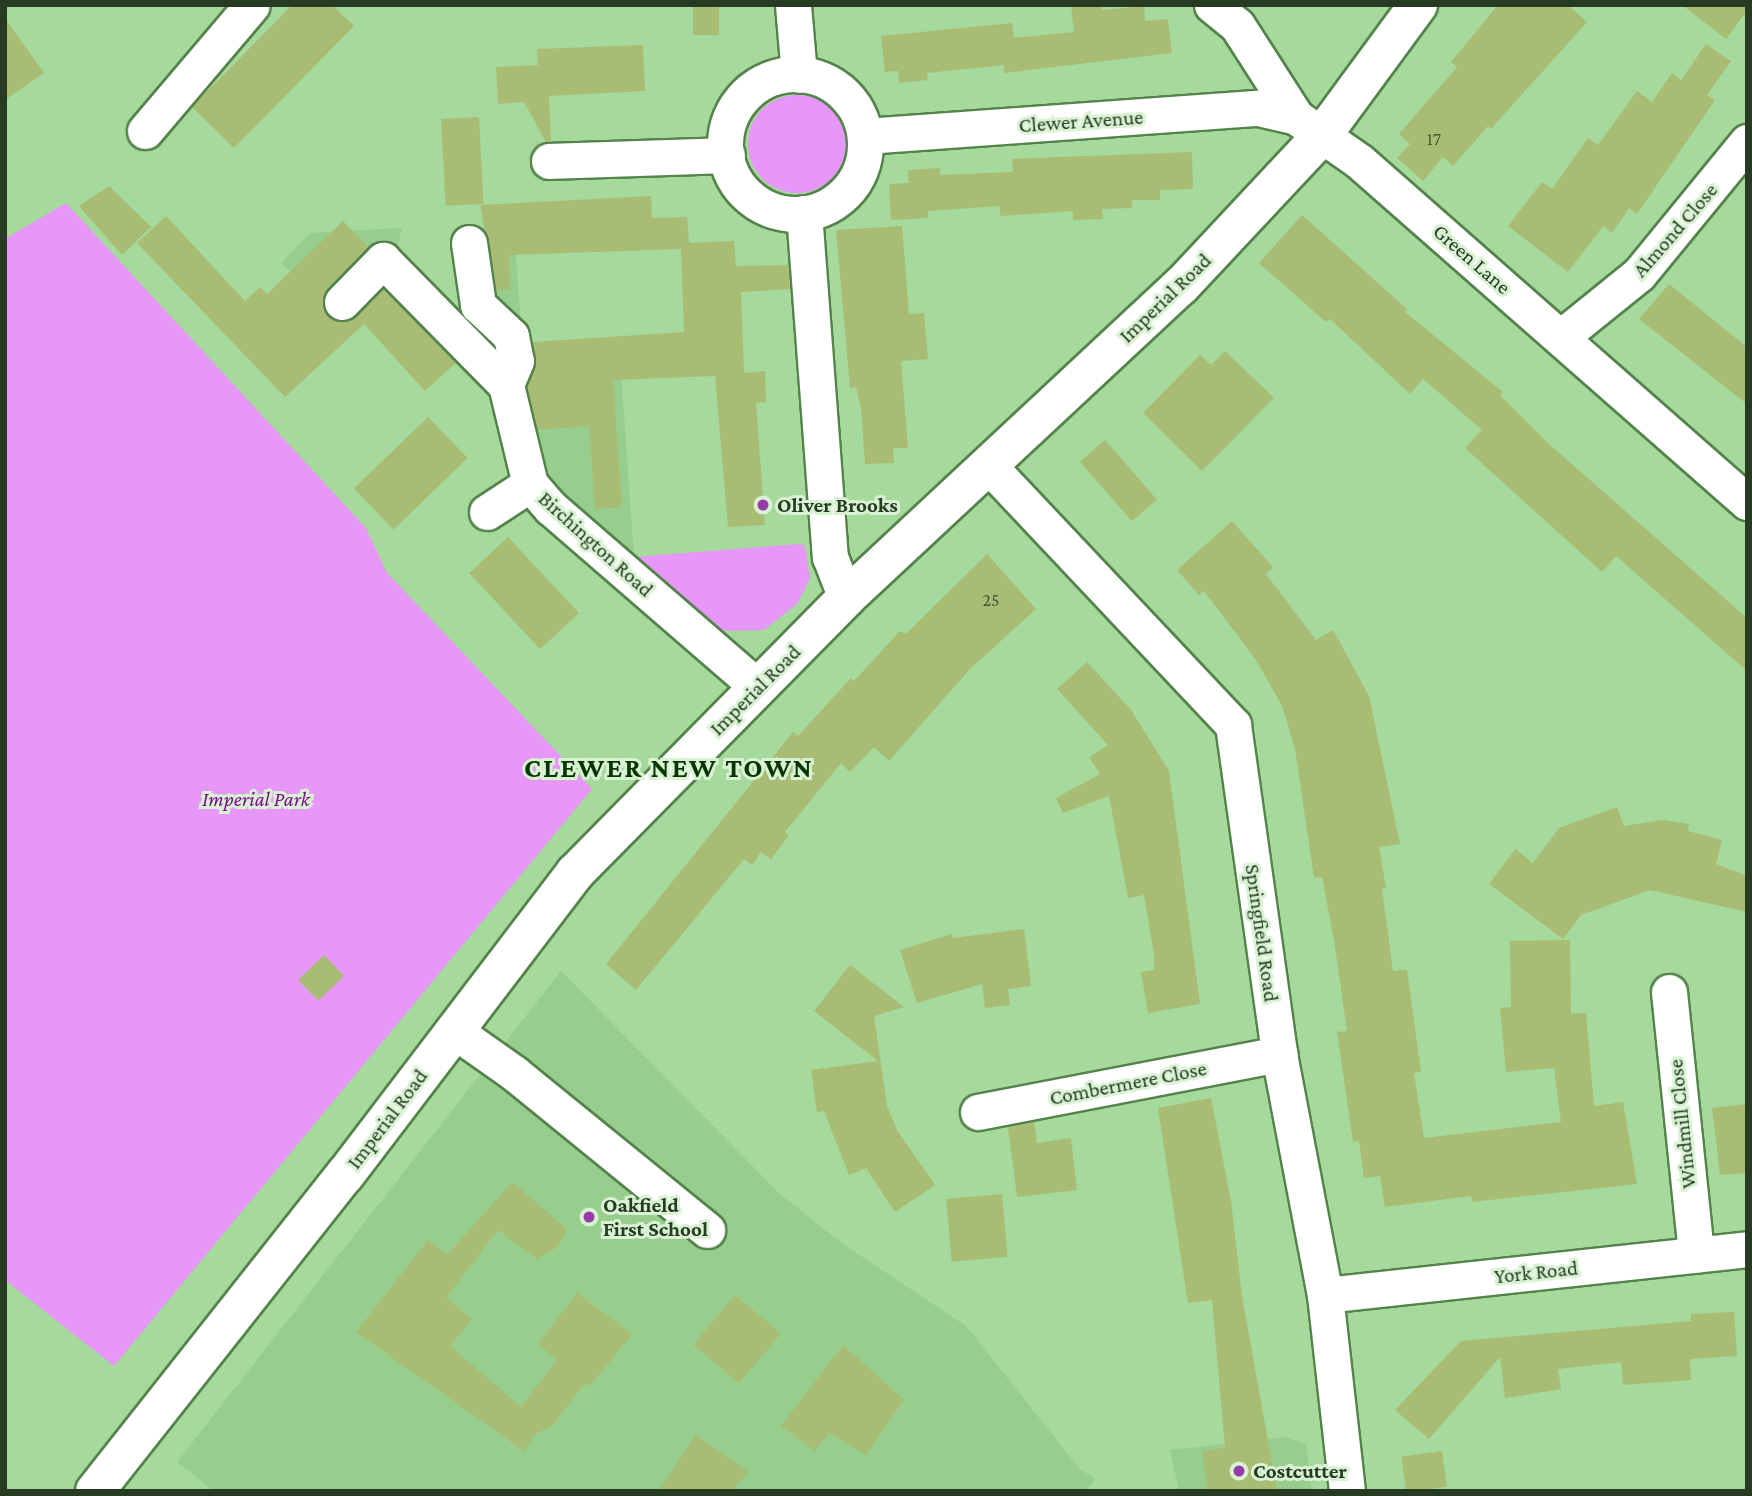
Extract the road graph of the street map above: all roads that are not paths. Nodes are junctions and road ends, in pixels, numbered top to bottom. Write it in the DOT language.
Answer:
graph roads {
  1 [pos="253,5"];
  2 [pos="793,5"];
  3 [pos="1212,5"];
  4 [pos="1418,5"];
  5 [pos="799,75"];
  6 [pos="1310,125"];
  7 [pos="145,131"];
  8 [pos="865,136"];
  9 [pos="1747,142"];
  10 [pos="727,155"];
  11 [pos="549,161"];
  12 [pos="804,213"];
  13 [pos="469,243"];
  14 [pos="342,302"];
  15 [pos="1561,337"];
  16 [pos="506,385"];
  17 [pos="989,466"];
  18 [pos="530,484"];
  19 [pos="1747,502"];
  20 [pos="487,512"];
  21 [pos="846,598"];
  22 [pos="758,687"];
  23 [pos="1669,992"];
  24 [pos="453,1030"];
  25 [pos="1279,1054"];
  26 [pos="978,1112"];
  27 [pos="707,1230"];
  28 [pos="1747,1249"];
  29 [pos="1696,1255"];
  30 [pos="1325,1295"];
  31 [pos="96,1491"];
  32 [pos="1347,1491"];
  1 -- 7 [label="street"];
  2 -- 5 [label="street"];
  3 -- 6 [label="street, Green Lane"];
  4 -- 6 [label="main road, Imperial Road"];
  5 -- 8 [label="street"];
  5 -- 10 [label="street"];
  6 -- 8 [label="street, Clewer Avenue"];
  6 -- 15 [label="street, Green Lane"];
  6 -- 17 [label="main road, Imperial Road"];
  8 -- 12 [label="street"];
  9 -- 15 [label="street, Almond Close"];
  10 -- 11 [label="street"];
  10 -- 12 [label="street"];
  12 -- 21 [label="street"];
  13 -- 16 [label="street"];
  14 -- 16 [label="street"];
  15 -- 19 [label="street, Green Lane"];
  16 -- 18 [label="street, Birchington Road"];
  17 -- 21 [label="main road, Imperial Road"];
  17 -- 25 [label="street, Springfield Road"];
  18 -- 20 [label="street"];
  18 -- 22 [label="street, Birchington Road"];
  21 -- 22 [label="main road, Imperial Road"];
  22 -- 24 [label="main road, Imperial Road"];
  23 -- 29 [label="street, Windmill Close"];
  24 -- 27 [label="street"];
  24 -- 31 [label="main road, Imperial Road"];
  25 -- 26 [label="street, Combermere Close"];
  25 -- 30 [label="street, Springfield Road"];
  28 -- 29 [label="street, York Road"];
  29 -- 30 [label="street, York Road"];
  30 -- 32 [label="street, Springfield Road"];
}
